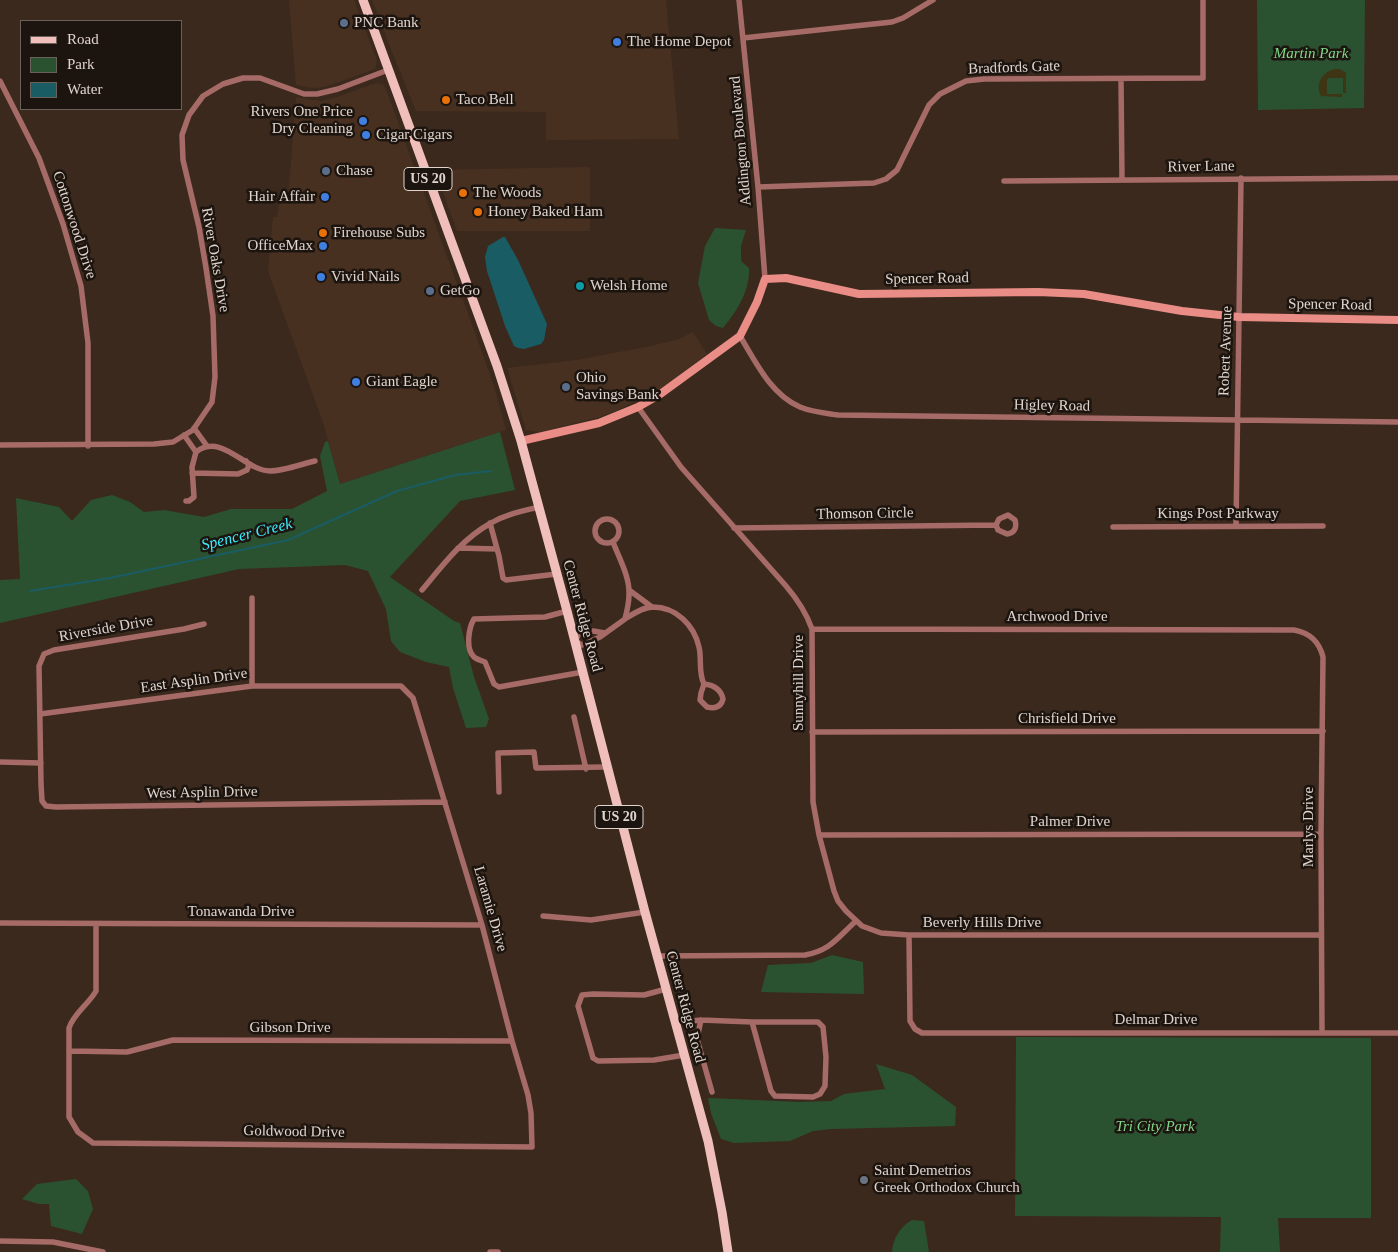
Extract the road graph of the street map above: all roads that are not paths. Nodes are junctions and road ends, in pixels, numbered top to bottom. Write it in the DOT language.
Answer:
graph roads {
  1 [pos="363,0"];
  2 [pos="739,0"];
  3 [pos="933,0"];
  4 [pos="1203,0"];
  5 [pos="744,38"];
  6 [pos="388,70"];
  7 [pos="1120,79"];
  8 [pos="0,81"];
  9 [pos="1241,178"];
  10 [pos="1398,178"];
  11 [pos="1122,180"];
  12 [pos="1004,181"];
  13 [pos="758,187"];
  14 [pos="765,280"];
  15 [pos="1240,317"];
  16 [pos="1398,320"];
  17 [pos="740,336"];
  18 [pos="638,407"];
  19 [pos="1236,420"];
  20 [pos="1398,422"];
  21 [pos="194,428"];
  22 [pos="184,435"];
  23 [pos="521,441"];
  24 [pos="0,445"];
  25 [pos="88,446"];
  26 [pos="207,446"];
  27 [pos="196,452"];
  28 [pos="246,461"];
  29 [pos="315,461"];
  30 [pos="192,473"];
  31 [pos="186,501"];
  32 [pos="539,507"];
  33 [pos="490,523"];
  34 [pos="996,525"];
  35 [pos="1236,525"];
  36 [pos="1323,526"];
  37 [pos="1113,527"];
  38 [pos="734,528"];
  39 [pos="613,542"];
  40 [pos="458,548"];
  41 [pos="498,549"];
  42 [pos="557,574"];
  43 [pos="422,590"];
  44 [pos="629,590"];
  45 [pos="252,598"];
  46 [pos="652,607"];
  47 [pos="567,611"];
  48 [pos="625,619"];
  49 [pos="204,624"];
  50 [pos="812,629"];
  51 [pos="1301,631"];
  52 [pos="605,633"];
  53 [pos="575,641"];
  54 [pos="583,672"];
  55 [pos="704,684"];
  56 [pos="252,686"];
  57 [pos="401,686"];
  58 [pos="40,714"];
  59 [pos="574,717"];
  60 [pos="1323,731"];
  61 [pos="812,732"];
  62 [pos="0,762"];
  63 [pos="41,763"];
  64 [pos="606,767"];
  65 [pos="586,769"];
  66 [pos="499,792"];
  67 [pos="445,802"];
  68 [pos="1321,834"];
  69 [pos="819,835"];
  70 [pos="644,912"];
  71 [pos="543,916"];
  72 [pos="856,921"];
  73 [pos="0,923"];
  74 [pos="96,924"];
  75 [pos="482,925"];
  76 [pos="909,935"];
  77 [pos="1321,935"];
  78 [pos="657,956"];
  79 [pos="666,989"];
  80 [pos="700,1020"];
  81 [pos="752,1022"];
  82 [pos="675,1023"];
  83 [pos="1322,1032"];
  84 [pos="1398,1034"];
  85 [pos="512,1041"];
  86 [pos="70,1051"];
  87 [pos="684,1055"];
  88 [pos="712,1092"];
  89 [pos="532,1147"];
  90 [pos="0,1241"];
  91 [pos="103,1252"];
  92 [pos="490,1252"];
  93 [pos="498,1252"];
  94 [pos="728,1252"];
  1 -- 6 [label="main road, Center Ridge Road / US 20"];
  2 -- 5 [label="street, Addington Boulevard"];
  3 -- 5 [label="street"];
  4 -- 7 [label="street, Bradfords Gate"];
  5 -- 13 [label="street, Addington Boulevard"];
  6 -- 21 [label="street, River Oaks Drive"];
  6 -- 23 [label="main road, Center Ridge Road / US 20"];
  7 -- 11 [label="street"];
  7 -- 13 [label="street, Bradfords Gate"];
  8 -- 25 [label="street, Cottonwood Drive"];
  9 -- 10 [label="street, River Lane"];
  9 -- 11 [label="street, River Lane"];
  9 -- 15 [label="street, Robert Avenue"];
  11 -- 12 [label="street, River Lane"];
  13 -- 14 [label="street, Addington Boulevard"];
  14 -- 15 [label="street, Spencer Road"];
  14 -- 17 [label="street"];
  15 -- 16 [label="street, Spencer Road"];
  15 -- 19 [label="street, Robert Avenue"];
  17 -- 18 [label="street"];
  17 -- 19 [label="street, Higley Road"];
  18 -- 23 [label="street"];
  18 -- 38 [label="street, Sunnyhill Drive"];
  19 -- 20 [label="street, Higley Road"];
  19 -- 35 [label="street, Robert Avenue"];
  21 -- 22 [label="street, River Oaks Drive"];
  21 -- 26 [label="street"];
  22 -- 25 [label="street, River Oaks Drive"];
  22 -- 27 [label="street"];
  23 -- 32 [label="main road, Center Ridge Road / US 20"];
  24 -- 25 [label="street, River Oaks Drive"];
  26 -- 27 [label="street"];
  26 -- 28 [label="street"];
  27 -- 30 [label="street"];
  28 -- 29 [label="street"];
  28 -- 30 [label="street"];
  30 -- 31 [label="street"];
  32 -- 33 [label="street"];
  32 -- 42 [label="main road, Center Ridge Road / US 20"];
  33 -- 40 [label="street"];
  33 -- 41 [label="street"];
  34 -- 38 [label="street, Thomson Circle"];
  35 -- 36 [label="street, Kings Post Parkway"];
  35 -- 37 [label="street, Kings Post Parkway"];
  38 -- 50 [label="street, Sunnyhill Drive"];
  39 -- 39 [label="street"];
  39 -- 44 [label="street"];
  40 -- 41 [label="street"];
  40 -- 43 [label="street"];
  41 -- 42 [label="street"];
  42 -- 47 [label="main road, Center Ridge Road / US 20"];
  44 -- 46 [label="street"];
  44 -- 48 [label="street"];
  45 -- 56 [label="street"];
  46 -- 48 [label="street"];
  46 -- 55 [label="street"];
  47 -- 53 [label="main road, Center Ridge Road / US 20"];
  47 -- 54 [label="street"];
  48 -- 52 [label="street"];
  49 -- 58 [label="street, Riverside Drive"];
  50 -- 51 [label="street, Archwood Drive"];
  50 -- 61 [label="street, Sunnyhill Drive"];
  51 -- 60 [label="street, Marlys Drive"];
  52 -- 53 [label="street"];
  52 -- 53 [label="street"];
  53 -- 54 [label="main road, Center Ridge Road / US 20"];
  54 -- 64 [label="main road, Center Ridge Road / US 20"];
  55 -- 55 [label="street"];
  56 -- 57 [label="street, East Asplin Drive"];
  56 -- 58 [label="street, East Asplin Drive"];
  57 -- 67 [label="street, Laramie Drive"];
  58 -- 63 [label="street"];
  59 -- 65 [label="street"];
  60 -- 61 [label="street, Chrisfield Drive"];
  60 -- 68 [label="street, Marlys Drive"];
  61 -- 69 [label="street, Sunnyhill Drive"];
  62 -- 63 [label="street"];
  63 -- 67 [label="street, West Asplin Drive"];
  64 -- 65 [label="street"];
  64 -- 70 [label="main road, Center Ridge Road / US 20"];
  65 -- 66 [label="street"];
  67 -- 75 [label="street, Laramie Drive"];
  68 -- 69 [label="street, Palmer Drive"];
  68 -- 77 [label="street, Marlys Drive"];
  69 -- 72 [label="street, Sunnyhill Drive"];
  70 -- 71 [label="street"];
  70 -- 78 [label="main road, Center Ridge Road / US 20"];
  72 -- 76 [label="street, Beverly Hills Drive"];
  72 -- 78 [label="street"];
  73 -- 74 [label="street, Tonawanda Drive"];
  74 -- 75 [label="street, Tonawanda Drive"];
  74 -- 86 [label="street"];
  75 -- 85 [label="street, Laramie Drive"];
  76 -- 77 [label="street, Beverly Hills Drive"];
  76 -- 83 [label="street, Delmar Drive"];
  77 -- 83 [label="street, Marlys Drive"];
  78 -- 79 [label="main road, Center Ridge Road / US 20"];
  79 -- 82 [label="main road, Center Ridge Road / US 20"];
  79 -- 87 [label="street"];
  80 -- 81 [label="street"];
  80 -- 82 [label="street"];
  80 -- 88 [label="street"];
  81 -- 81 [label="street"];
  82 -- 87 [label="main road, Center Ridge Road / US 20"];
  83 -- 84 [label="street, Delmar Drive"];
  85 -- 86 [label="street, Gibson Drive"];
  85 -- 89 [label="street, Laramie Drive"];
  86 -- 89 [label="street, Goldwood Drive"];
  87 -- 94 [label="main road, Center Ridge Road / US 20"];
  90 -- 91 [label="street"];
  92 -- 93 [label="street"];
}
